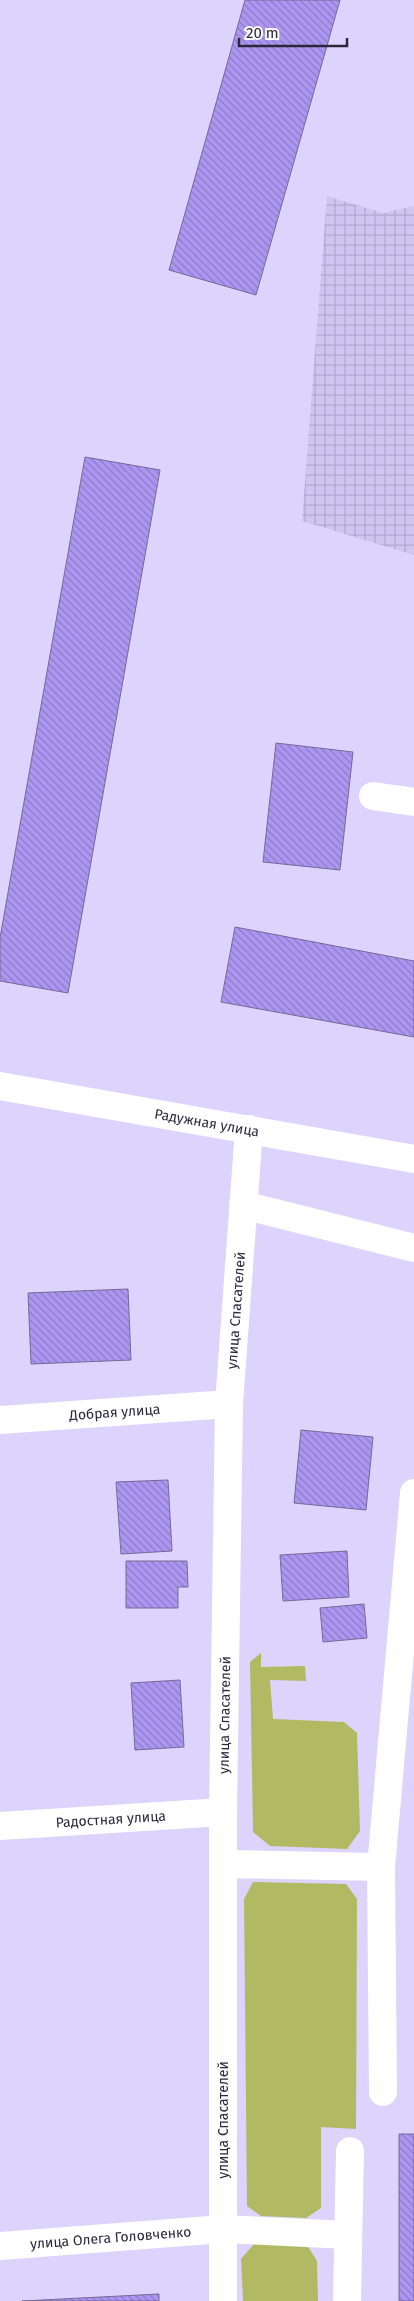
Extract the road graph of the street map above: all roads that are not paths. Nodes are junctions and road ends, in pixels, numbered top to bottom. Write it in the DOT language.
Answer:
graph roads {
  1 [pos="373,796"];
  2 [pos="414,802"];
  3 [pos="0,1086"];
  4 [pos="249,1129"];
  5 [pos="414,1159"];
  6 [pos="243,1205"];
  7 [pos="414,1248"];
  8 [pos="229,1404"];
  9 [pos="0,1420"];
  10 [pos="414,1493"];
  11 [pos="223,1812"];
  12 [pos="0,1826"];
  13 [pos="223,1864"];
  14 [pos="381,1867"];
  15 [pos="383,2092"];
  16 [pos="350,2151"];
  17 [pos="223,2228"];
  18 [pos="348,2235"];
  19 [pos="0,2246"];
  20 [pos="223,2301"];
  21 [pos="348,2301"];
  1 -- 2 [label="street"];
  3 -- 4 [label="street, Радужная улица"];
  4 -- 5 [label="street, Радужная улица"];
  4 -- 6 [label="street, улица Спасателей"];
  6 -- 7 [label="street"];
  6 -- 8 [label="street, улица Спасателей"];
  8 -- 9 [label="street, Добрая улица"];
  8 -- 11 [label="street, улица Спасателей"];
  10 -- 14 [label="street"];
  11 -- 12 [label="street, Радостная улица"];
  11 -- 13 [label="street, улица Спасателей"];
  13 -- 14 [label="street"];
  13 -- 17 [label="street, улица Спасателей"];
  14 -- 15 [label="street"];
  16 -- 18 [label="street"];
  17 -- 18 [label="street, улица Олега Головченко"];
  17 -- 19 [label="street, улица Олега Головченко"];
  17 -- 20 [label="street, улица Спасателей"];
  18 -- 21 [label="street"];
}
